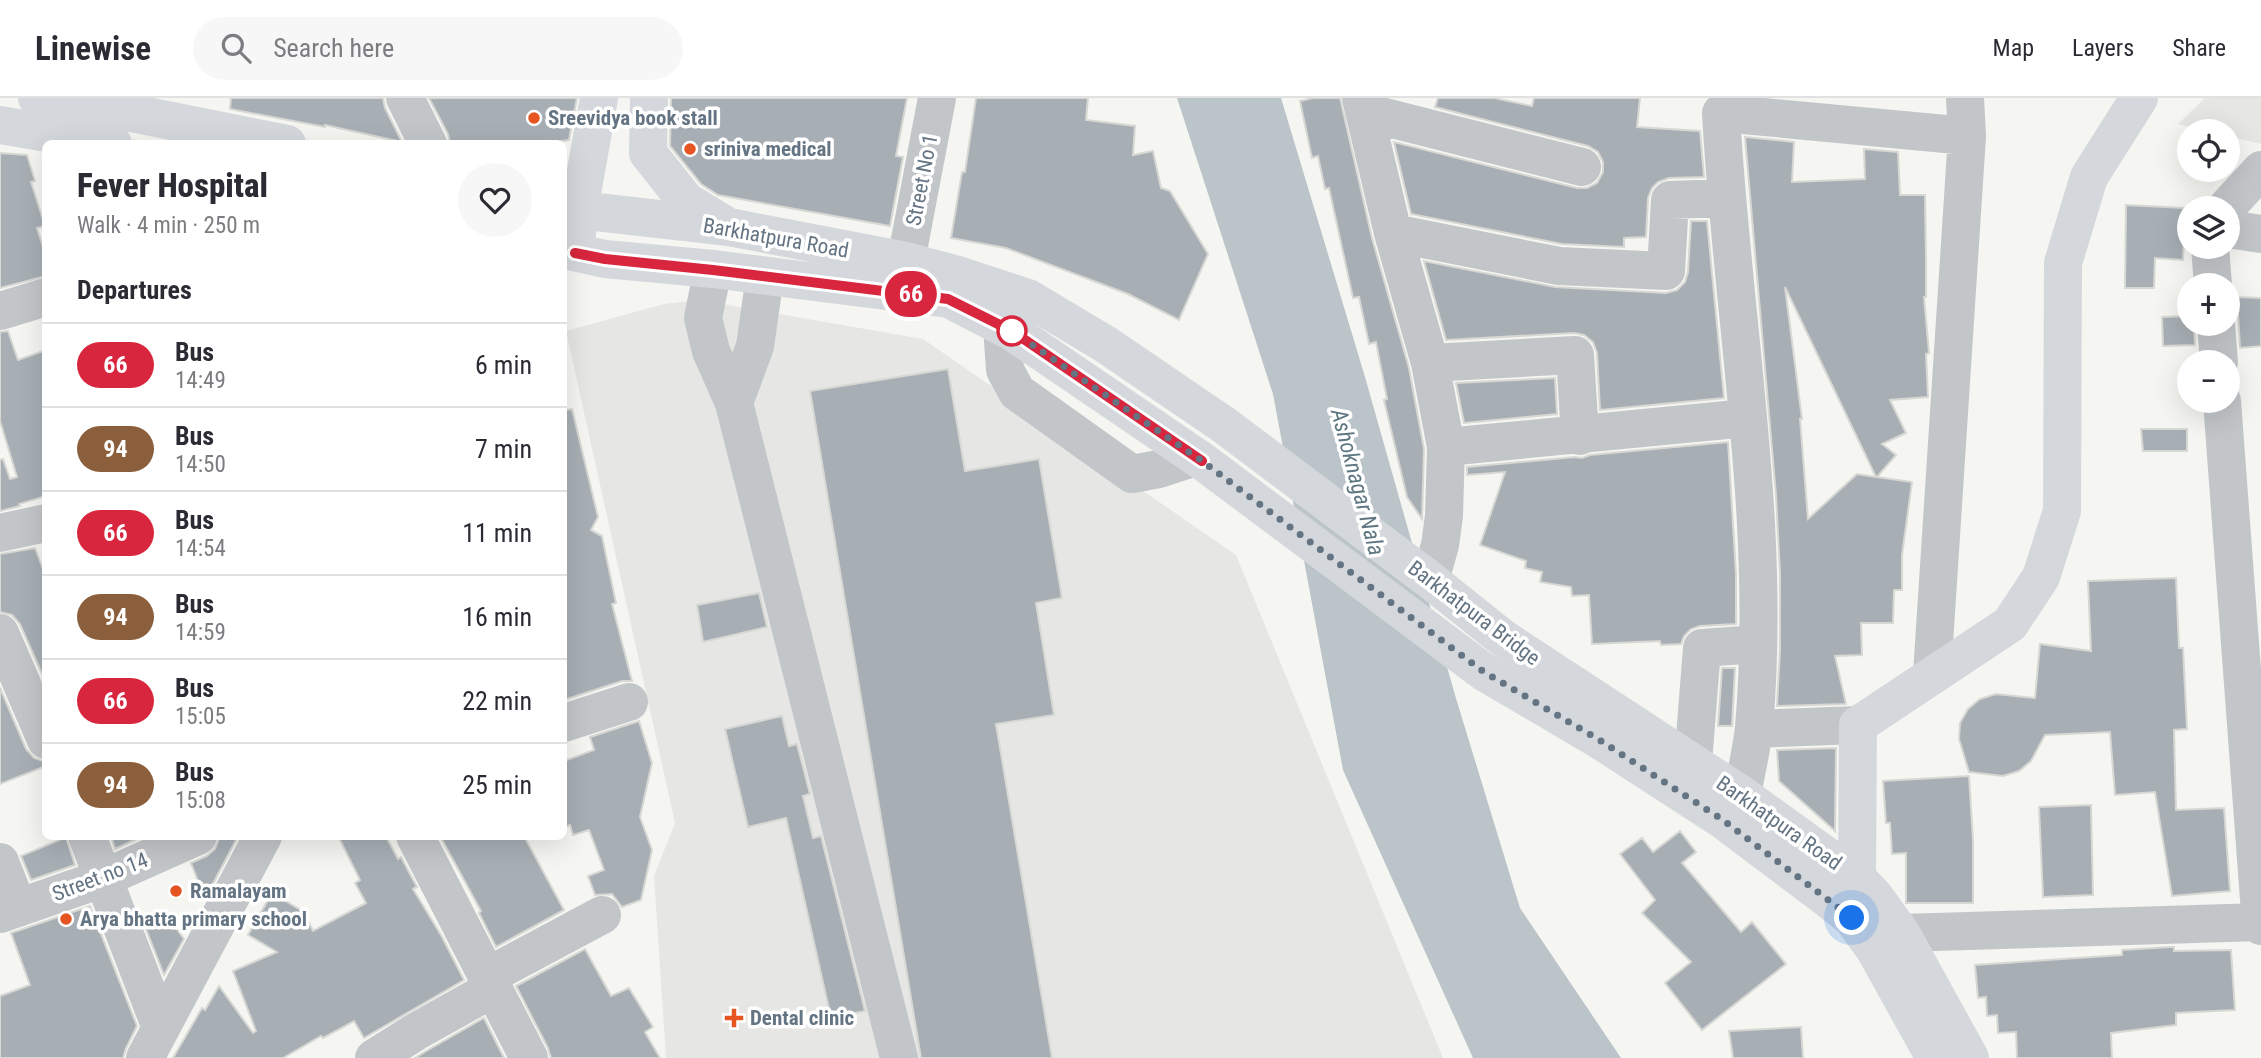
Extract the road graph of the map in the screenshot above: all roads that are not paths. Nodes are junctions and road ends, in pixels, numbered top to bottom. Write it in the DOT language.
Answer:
graph roads {
  1 [pos="37,98"];
  2 [pos="405,98"];
  3 [pos="599,98"];
  4 [pos="649,98"];
  5 [pos="937,98"];
  6 [pos="1965,98"];
  7 [pos="2139,98"];
  8 [pos="1363,105"];
  9 [pos="125,118"];
  10 [pos="0,125"];
  11 [pos="1967,136"];
  12 [pos="262,140"];
  13 [pos="426,140"];
  14 [pos="1582,167"];
  15 [pos="2261,170"];
  16 [pos="2237,196"];
  17 [pos="1726,198"];
  18 [pos="571,208"];
  19 [pos="729,228"];
  20 [pos="2240,231"];
  21 [pos="1393,233"];
  22 [pos="2261,234"];
  23 [pos="567,259"];
  24 [pos="906,261"];
  25 [pos="713,270"];
  26 [pos="765,276"];
  27 [pos="42,298"];
  28 [pos="0,311"];
  29 [pos="1002,326"];
  30 [pos="1430,363"];
  31 [pos="734,402"];
  32 [pos="2223,413"];
  33 [pos="1747,418"];
  34 [pos="1224,425"];
  35 [pos="1580,436"];
  36 [pos="1446,447"];
  37 [pos="1199,459"];
  38 [pos="42,524"];
  39 [pos="0,533"];
  40 [pos="1430,580"];
  41 [pos="0,633"];
  42 [pos="1504,639"];
  43 [pos="1758,644"];
  44 [pos="1484,672"];
  45 [pos="1932,674"];
  46 [pos="1546,687"];
  47 [pos="629,702"];
  48 [pos="567,722"];
  49 [pos="1858,725"];
  50 [pos="1754,729"];
  51 [pos="42,731"];
  52 [pos="1693,763"];
  53 [pos="1742,794"];
  54 [pos="89,840"];
  55 [pos="189,840"];
  56 [pos="261,840"];
  57 [pos="417,840"];
  58 [pos="0,862"];
  59 [pos="2260,874"];
  60 [pos="104,878"];
  61 [pos="1857,878"];
  62 [pos="9,911"];
  63 [pos="602,915"];
  64 [pos="2261,924"];
  65 [pos="1901,933"];
  66 [pos="489,983"];
  67 [pos="153,1043"];
  68 [pos="424,1044"];
  69 [pos="374,1058"];
  70 [pos="529,1058"];
  71 [pos="899,1058"];
  72 [pos="1935,1058"];
  73 [pos="1970,1058"];
  1 -- 9 [label="main road"];
  2 -- 13 [label="street"];
  3 -- 18 [label="main road"];
  4 -- 19 [label="main road"];
  5 -- 24 [label="street, Street No 1"];
  6 -- 11 [label="street"];
  7 -- 45 [label="main road"];
  8 -- 14 [label="street"];
  8 -- 21 [label="street"];
  9 -- 10 [label="main road"];
  9 -- 12 [label="main road"];
  11 -- 17 [label="street"];
  11 -- 45 [label="street"];
  15 -- 16 [label="street"];
  17 -- 21 [label="street"];
  17 -- 33 [label="street"];
  18 -- 19 [label="main road, Barkhatpura Road"];
  18 -- 23 [label="main road"];
  19 -- 24 [label="main road, Barkhatpura Road"];
  20 -- 22 [label="street"];
  21 -- 30 [label="street"];
  23 -- 25 [label="main road, Barkhatpura Road"];
  24 -- 34 [label="main road, Barkhatpura Road"];
  25 -- 26 [label="main road, Barkhatpura Road"];
  25 -- 31 [label="street"];
  26 -- 29 [label="main road, Barkhatpura Road"];
  26 -- 31 [label="street"];
  27 -- 28 [label="street"];
  29 -- 37 [label="main road, Barkhatpura Road"];
  29 -- 37 [label="street"];
  30 -- 35 [label="street"];
  30 -- 36 [label="street"];
  31 -- 71 [label="street"];
  32 -- 59 [label="street"];
  33 -- 35 [label="street"];
  33 -- 43 [label="street"];
  34 -- 40 [label="main road, Barkhatpura Bridge"];
  35 -- 36 [label="street"];
  36 -- 40 [label="street"];
  37 -- 44 [label="main road, Barkhatpura Bridge"];
  38 -- 39 [label="street"];
  40 -- 42 [label="main road, Barkhatpura Bridge"];
  41 -- 51 [label="street"];
  42 -- 44 [label="main road"];
  42 -- 46 [label="main road, Barkhatpura Bridge"];
  43 -- 50 [label="street"];
  43 -- 52 [label="street"];
  44 -- 46 [label="main road, Barkhatpura Bridge"];
  45 -- 49 [label="main road"];
  46 -- 52 [label="main road, Barkhatpura Road"];
  46 -- 72 [label="main road, Barkhatpura Road"];
  47 -- 48 [label="street"];
  49 -- 50 [label="street"];
  49 -- 61 [label="main road"];
  50 -- 53 [label="street"];
  52 -- 53 [label="main road, Barkhatpura Road"];
  53 -- 61 [label="main road, Barkhatpura Road"];
  54 -- 60 [label="street"];
  55 -- 60 [label="street, Street no 14"];
  56 -- 67 [label="street"];
  57 -- 66 [label="street"];
  58 -- 62 [label="street"];
  59 -- 64 [label="street"];
  60 -- 62 [label="street, Street no 14"];
  60 -- 67 [label="street"];
  61 -- 65 [label="main road, Barkhatpura Road"];
  63 -- 66 [label="street"];
  64 -- 65 [label="street"];
  65 -- 73 [label="main road, Barkhatpura Road"];
  66 -- 68 [label="street"];
  66 -- 70 [label="street"];
  68 -- 69 [label="street"];
}
